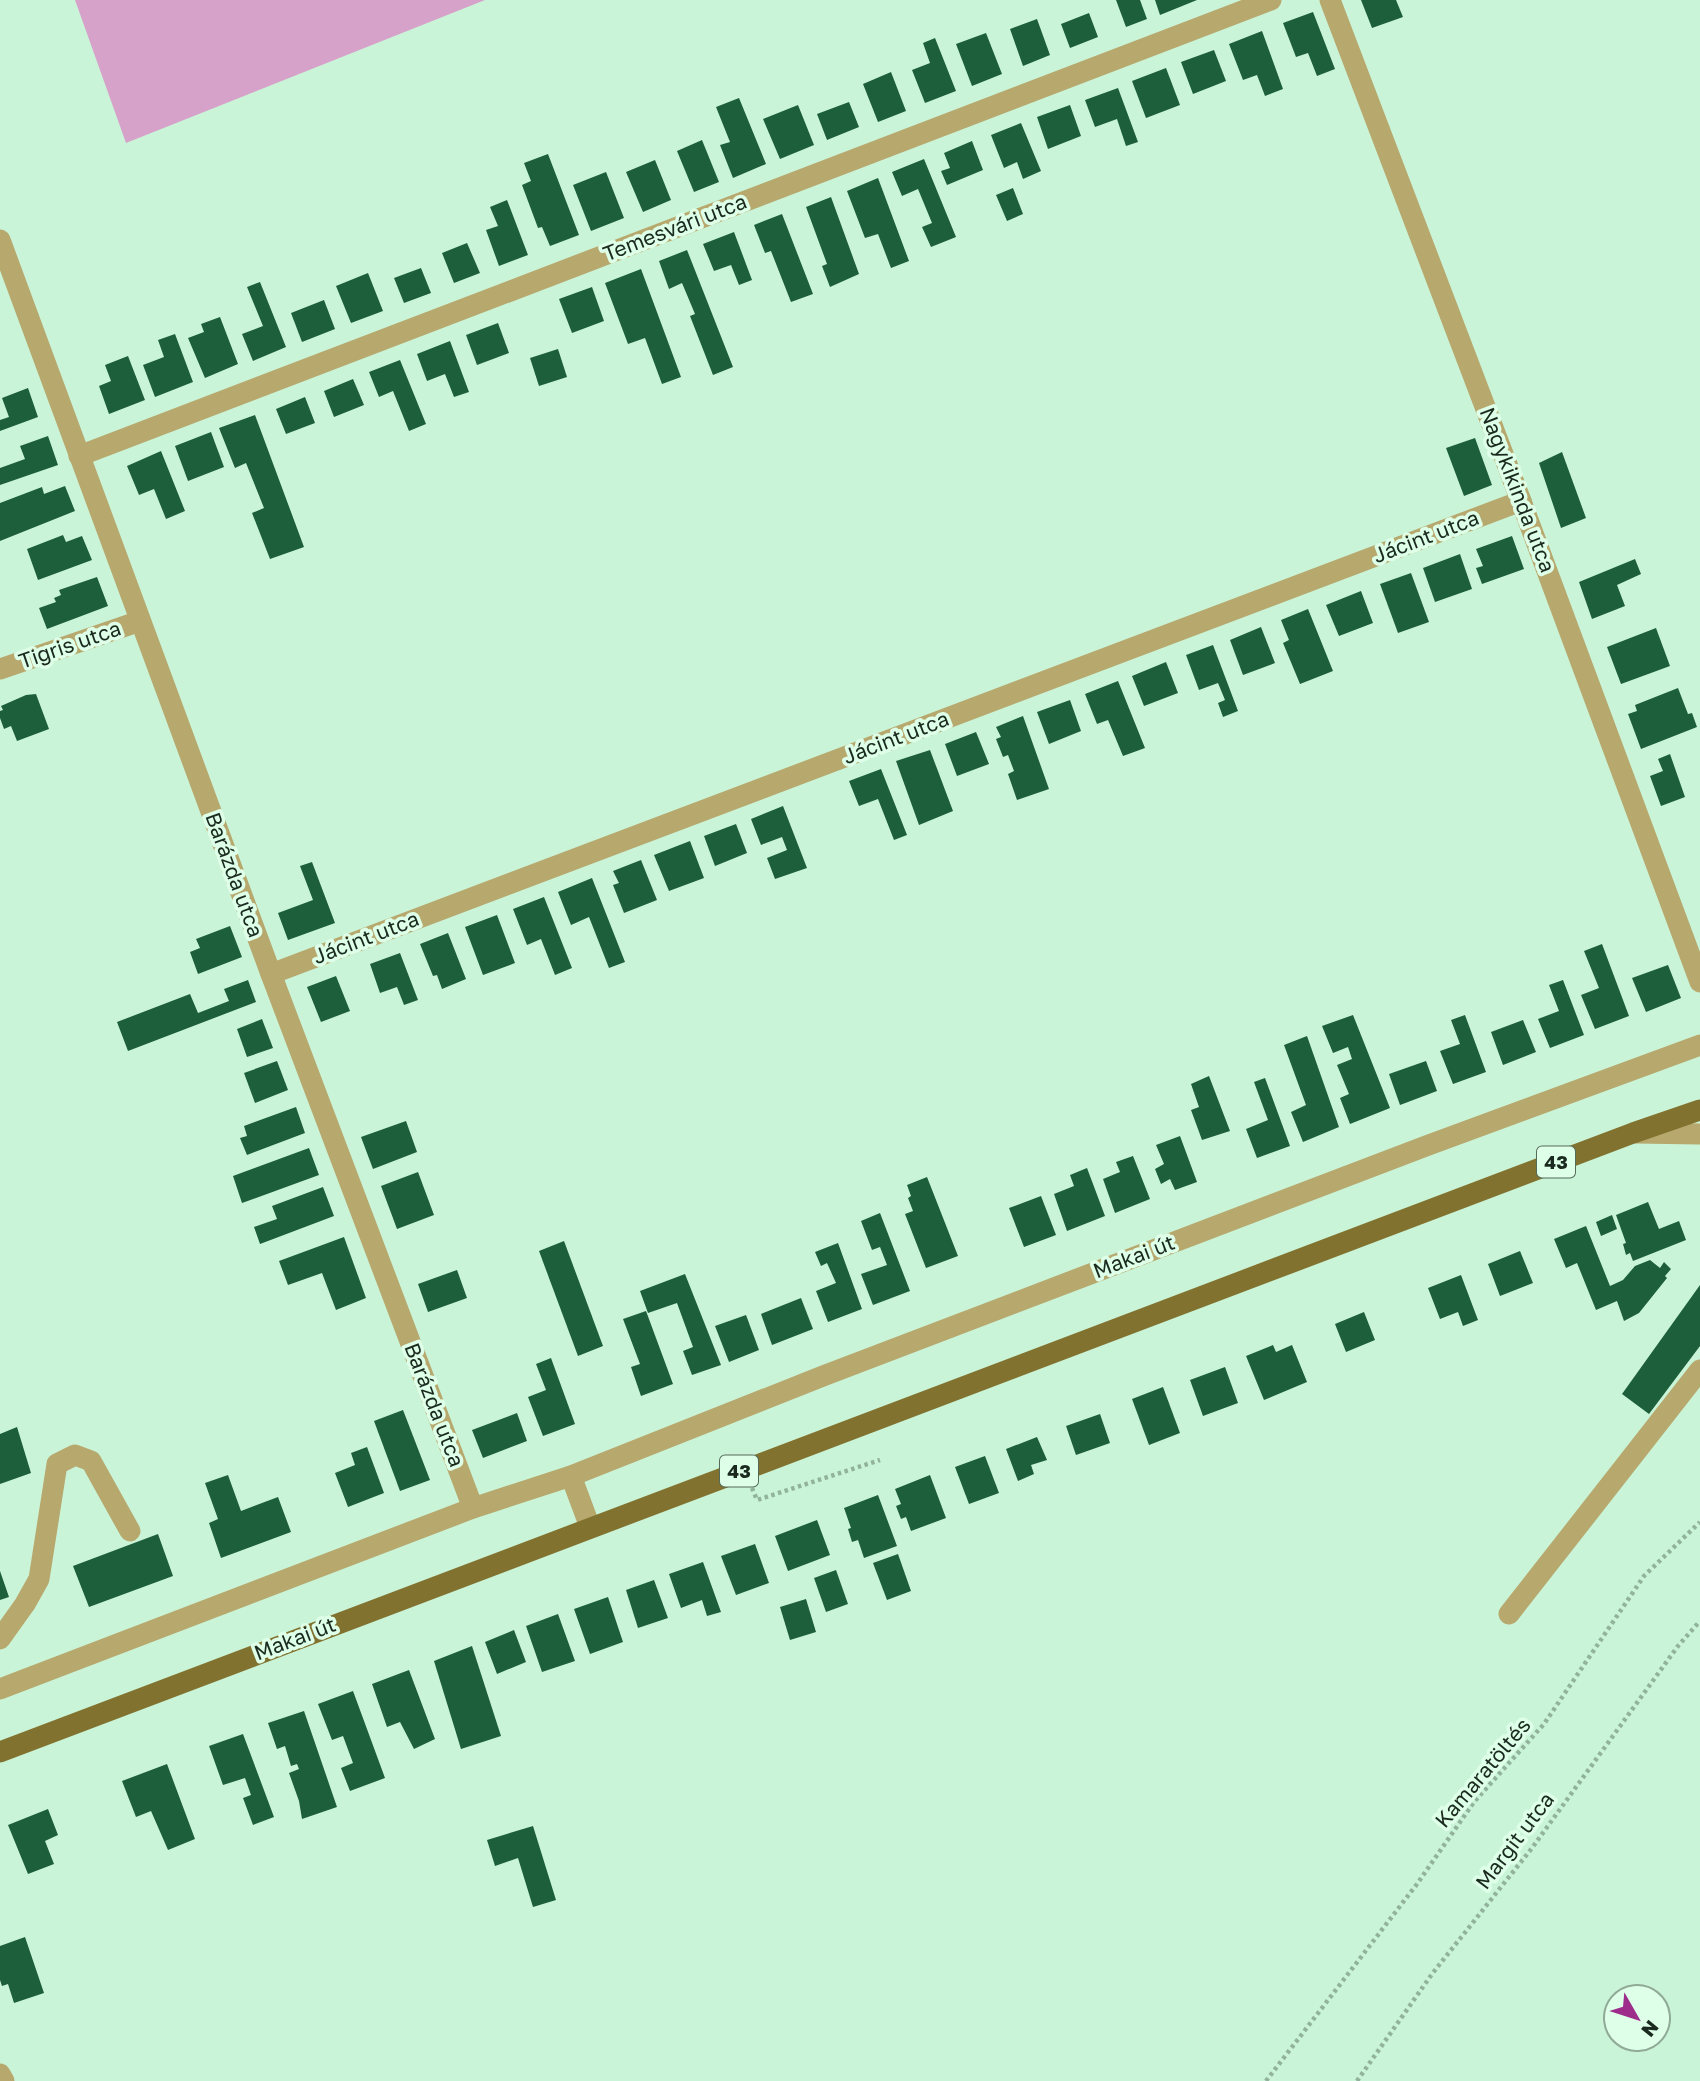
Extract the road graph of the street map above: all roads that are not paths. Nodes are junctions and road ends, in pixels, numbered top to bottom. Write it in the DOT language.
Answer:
graph roads {
  1 [pos="1271,0"];
  2 [pos="1330,0"];
  3 [pos="0,240"];
  4 [pos="79,456"];
  5 [pos="1521,501"];
  6 [pos="140,621"];
  7 [pos="0,669"];
  8 [pos="271,974"];
  9 [pos="1700,982"];
  10 [pos="1700,1045"];
  11 [pos="1700,1110"];
  12 [pos="1633,1133"];
  13 [pos="1700,1134"];
  14 [pos="1700,1370"];
  15 [pos="571,1476"];
  16 [pos="473,1508"];
  17 [pos="590,1527"];
  18 [pos="130,1531"];
  19 [pos="1510,1614"];
  20 [pos="0,1639"];
  21 [pos="0,1689"];
  22 [pos="0,1752"];
  23 [pos="0,2074"];
  24 [pos="4,2081"];
  1 -- 4 [label="street, Temesvári utca"];
  2 -- 5 [label="street, Nagykikinda utca"];
  3 -- 4 [label="street, Barázda utca"];
  4 -- 6 [label="street, Barázda utca"];
  5 -- 8 [label="street, Jácint utca"];
  5 -- 9 [label="street, Nagykikinda utca"];
  6 -- 7 [label="street, Tigris utca"];
  6 -- 8 [label="street, Barázda utca"];
  8 -- 16 [label="street, Barázda utca"];
  10 -- 15 [label="street, Makai út"];
  11 -- 12 [label="main road, Makai út / 43"];
  12 -- 13 [label="street"];
  12 -- 17 [label="main road, Makai út / 43"];
  14 -- 19 [label="street"];
  15 -- 16 [label="street, Makai út"];
  15 -- 17 [label="street"];
  16 -- 21 [label="street, Makai út"];
  17 -- 22 [label="main road, Makai út / 43"];
  18 -- 20 [label="street"];
  23 -- 24 [label="street"];
}
